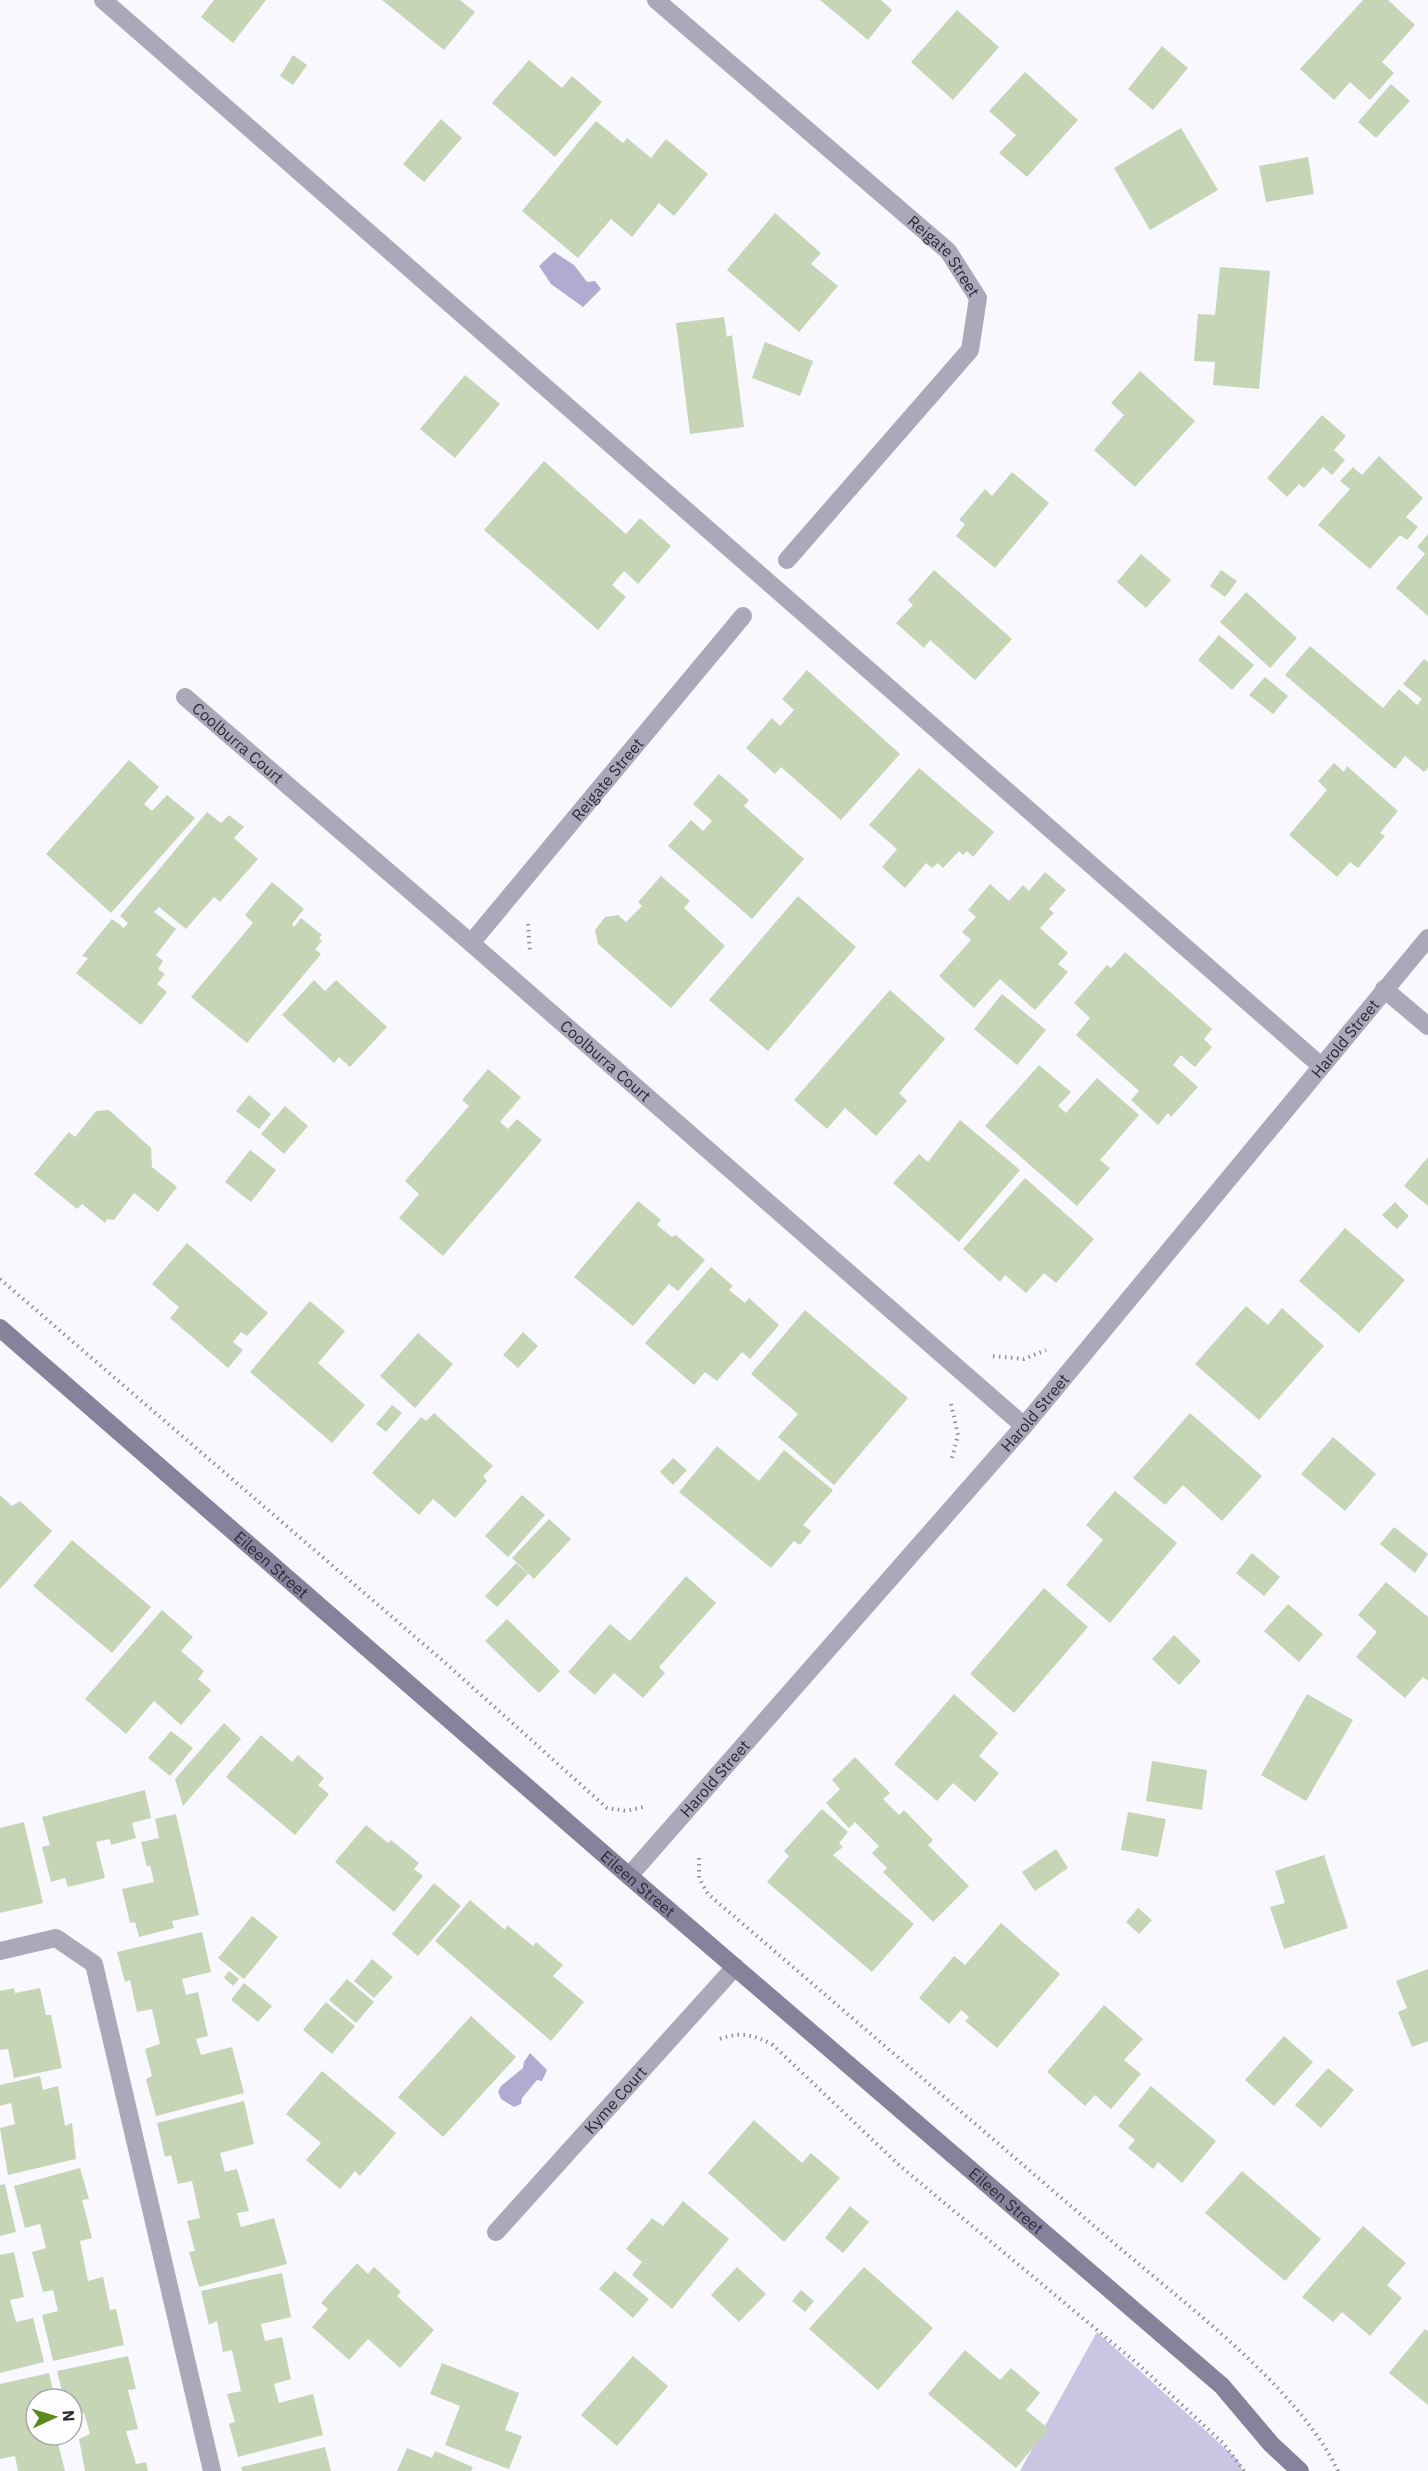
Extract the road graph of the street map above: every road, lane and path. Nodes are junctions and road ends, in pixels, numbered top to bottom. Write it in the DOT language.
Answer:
graph roads {
  1 [pos="103,0"];
  2 [pos="656,0"];
  3 [pos="788,560"];
  4 [pos="743,616"];
  5 [pos="185,697"];
  6 [pos="1428,938"];
  7 [pos="471,943"];
  8 [pos="1384,989"];
  9 [pos="1428,1026"];
  10 [pos="1321,1066"];
  11 [pos="0,1279"];
  12 [pos="0,1328"];
  13 [pos="949,1399"];
  14 [pos="1024,1426"];
  15 [pos="951,1461"];
  16 [pos="656,1801"];
  17 [pos="699,1858"];
  18 [pos="629,1876"];
  19 [pos="0,1951"];
  20 [pos="735,1967"];
  21 [pos="720,2039"];
  22 [pos="496,2232"];
  23 [pos="1271,2444"];
  24 [pos="213,2471"];
  25 [pos="1245,2471"];
  26 [pos="1279,2471"];
  27 [pos="1300,2471"];
  28 [pos="1338,2471"];
  1 -- 10 [label="street"];
  2 -- 3 [label="street, Reigate Street"];
  4 -- 7 [label="street, Reigate Street"];
  5 -- 7 [label="street, Coolburra Court"];
  6 -- 8 [label="street, Harold Street"];
  7 -- 14 [label="street, Coolburra Court"];
  8 -- 9 [label="street"];
  8 -- 10 [label="street, Harold Street"];
  10 -- 14 [label="street, Harold Street"];
  11 -- 16 [label="path"];
  12 -- 18 [label="street, Eileen Street"];
  13 -- 15 [label="path"];
  14 -- 18 [label="street, Harold Street"];
  17 -- 28 [label="path"];
  18 -- 20 [label="street, Eileen Street"];
  19 -- 24 [label="street"];
  20 -- 22 [label="street, Kyme Court"];
  20 -- 23 [label="street, Eileen Street"];
  21 -- 25 [label="path"];
  23 -- 26 [label="street, Eileen Street"];
  23 -- 27 [label="street, Eileen Street"];
}
